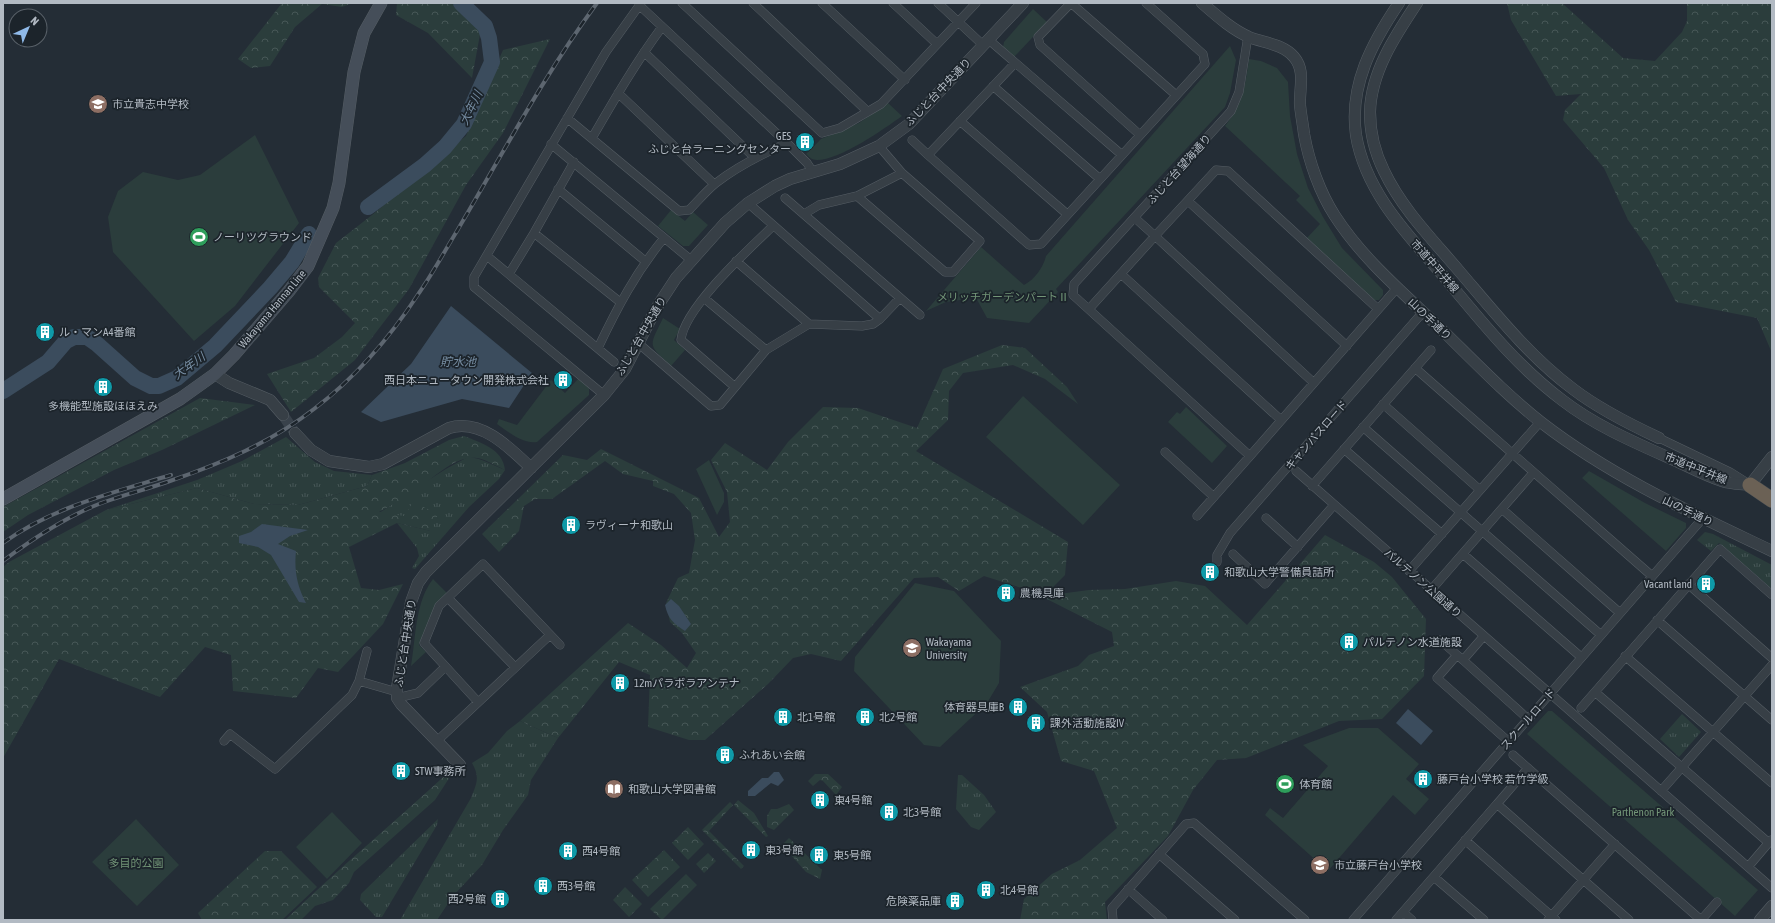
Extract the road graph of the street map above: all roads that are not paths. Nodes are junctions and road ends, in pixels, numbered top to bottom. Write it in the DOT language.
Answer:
graph roads {
  1 [pos="381,3"];
  2 [pos="682,3"];
  3 [pos="753,3"];
  4 [pos="822,3"];
  5 [pos="893,3"];
  6 [pos="938,3"];
  7 [pos="976,3"];
  8 [pos="1023,3"];
  9 [pos="1071,3"];
  10 [pos="1146,3"];
  11 [pos="1202,3"];
  12 [pos="1399,3"];
  13 [pos="1417,3"];
  14 [pos="640,4"];
  15 [pos="959,22"];
  16 [pos="662,27"];
  17 [pos="1248,36"];
  18 [pos="986,42"];
  19 [pos="937,44"];
  20 [pos="644,52"];
  21 [pos="1015,62"];
  22 [pos="905,80"];
  23 [pos="993,86"];
  24 [pos="618,93"];
  25 [pos="1176,95"];
  26 [pos="867,111"];
  27 [pos="567,118"];
  28 [pos="960,121"];
  29 [pos="1140,135"];
  30 [pos="592,138"];
  31 [pos="912,140"];
  32 [pos="787,143"];
  33 [pos="551,144"];
  34 [pos="879,146"];
  35 [pos="928,155"];
  36 [pos="1122,155"];
  37 [pos="755,158"];
  38 [pos="574,162"];
  39 [pos="814,172"];
  40 [pos="902,173"];
  41 [pos="1100,179"];
  42 [pos="714,184"];
  43 [pos="558,189"];
  44 [pos="857,196"];
  45 [pos="785,198"];
  46 [pos="1188,201"];
  47 [pos="748,203"];
  48 [pos="804,214"];
  49 [pos="1067,214"];
  50 [pos="1135,218"];
  51 [pos="773,226"];
  52 [pos="534,233"];
  53 [pos="1155,236"];
  54 [pos="664,238"];
  55 [pos="487,256"];
  56 [pos="691,260"];
  57 [pos="645,261"];
  58 [pos="736,261"];
  59 [pos="509,274"];
  60 [pos="1121,274"];
  61 [pos="1397,288"];
  62 [pos="704,298"];
  63 [pos="900,298"];
  64 [pos="620,302"];
  65 [pos="1089,309"];
  66 [pos="1378,309"];
  67 [pos="1423,312"];
  68 [pos="920,315"];
  69 [pos="880,319"];
  70 [pos="809,324"];
  71 [pos="638,343"];
  72 [pos="1346,346"];
  73 [pos="598,348"];
  74 [pos="766,350"];
  75 [pos="1431,350"];
  76 [pos="614,362"];
  77 [pos="1415,368"];
  78 [pos="215,374"];
  79 [pos="1314,383"];
  80 [pos="735,387"];
  81 [pos="604,395"];
  82 [pos="1382,404"];
  83 [pos="283,415"];
  84 [pos="1281,420"];
  85 [pos="1540,422"];
  86 [pos="1363,427"];
  87 [pos="295,433"];
  88 [pos="1659,438"];
  89 [pos="1344,449"];
  90 [pos="1165,452"];
  91 [pos="1512,455"];
  92 [pos="1250,456"];
  93 [pos="1772,457"];
  94 [pos="531,468"];
  95 [pos="1296,472"];
  96 [pos="1533,473"];
  97 [pos="1750,485"];
  98 [pos="1312,486"];
  99 [pos="1480,490"];
  100 [pos="1214,497"];
  101 [pos="3,499"];
  102 [pos="1772,500"];
  103 [pos="1334,505"];
  104 [pos="1502,509"];
  105 [pos="1460,513"];
  106 [pos="1197,516"];
  107 [pos="1266,518"];
  108 [pos="1703,518"];
  109 [pos="1482,532"];
  110 [pos="1442,534"];
  111 [pos="1298,547"];
  112 [pos="1772,551"];
  113 [pos="1233,554"];
  114 [pos="1462,554"];
  115 [pos="1217,562"];
  116 [pos="1409,571"];
  117 [pos="1652,576"];
  118 [pos="1688,584"];
  119 [pos="1430,590"];
  120 [pos="1772,595"];
  121 [pos="448,598"];
  122 [pos="1620,613"];
  123 [pos="1657,620"];
  124 [pos="550,635"];
  125 [pos="1601,635"];
  126 [pos="1483,637"];
  127 [pos="1440,640"];
  128 [pos="560,645"];
  129 [pos="367,651"];
  130 [pos="1626,656"];
  131 [pos="1581,657"];
  132 [pos="1460,658"];
  133 [pos="1772,658"];
  134 [pos="1772,665"];
  135 [pos="445,667"];
  136 [pos="515,667"];
  137 [pos="358,681"];
  138 [pos="1595,692"];
  139 [pos="1550,694"];
  140 [pos="397,695"];
  141 [pos="1744,696"];
  142 [pos="478,702"];
  143 [pos="1581,708"];
  144 [pos="1528,719"];
  145 [pos="1772,720"];
  146 [pos="1713,731"];
  147 [pos="224,741"];
  148 [pos="437,741"];
  149 [pos="1508,741"];
  150 [pos="1513,755"];
  151 [pos="460,765"];
  152 [pos="1528,768"];
  153 [pos="1682,768"];
  154 [pos="1772,783"];
  155 [pos="1661,791"];
  156 [pos="1497,804"];
  157 [pos="1465,840"];
  158 [pos="1770,841"];
  159 [pos="1615,844"];
  160 [pos="1159,854"];
  161 [pos="1748,867"];
  162 [pos="1434,877"];
  163 [pos="1584,880"];
  164 [pos="1772,888"];
  165 [pos="1128,889"];
  166 [pos="1717,902"];
  167 [pos="1772,906"];
  168 [pos="1403,912"];
  169 [pos="1355,919"];
  170 [pos="1552,919"];
  171 [pos="1113,920"];
  172 [pos="1163,920"];
  173 [pos="1235,920"];
  174 [pos="1305,920"];
  175 [pos="1396,920"];
  176 [pos="1412,920"];
  177 [pos="1484,920"];
  178 [pos="1629,920"];
  179 [pos="1702,920"];
  180 [pos="1760,920"];
  1 -- 78 [label="main road, Wakayama Hannan Line"];
  2 -- 26 [label="street"];
  3 -- 26 [label="street"];
  4 -- 22 [label="street"];
  5 -- 19 [label="street"];
  6 -- 15 [label="street"];
  7 -- 15 [label="street"];
  8 -- 18 [label="street, ふじと台 中央通り"];
  9 -- 25 [label="street"];
  9 -- 29 [label="street"];
  10 -- 25 [label="street"];
  11 -- 17 [label="street, 山の手通り"];
  12 -- 97 [label="street, 市道中平井線"];
  13 -- 88 [label="street, 市道中平井線"];
  14 -- 16 [label="street"];
  14 -- 27 [label="street"];
  15 -- 18 [label="street"];
  15 -- 19 [label="street"];
  16 -- 20 [label="street"];
  16 -- 32 [label="street"];
  17 -- 50 [label="street, ふじと台 望海通り"];
  17 -- 61 [label="street, 山の手通り"];
  18 -- 21 [label="street"];
  18 -- 34 [label="street, ふじと台 中央通り"];
  19 -- 22 [label="street"];
  20 -- 24 [label="street"];
  20 -- 37 [label="street"];
  21 -- 23 [label="street"];
  21 -- 36 [label="street"];
  22 -- 26 [label="street"];
  23 -- 28 [label="street"];
  23 -- 41 [label="street"];
  24 -- 30 [label="street"];
  24 -- 42 [label="street"];
  25 -- 29 [label="street"];
  27 -- 30 [label="street"];
  27 -- 33 [label="street"];
  28 -- 35 [label="street"];
  28 -- 49 [label="street"];
  29 -- 36 [label="street"];
  30 -- 42 [label="street"];
  31 -- 35 [label="street"];
  32 -- 37 [label="street"];
  32 -- 39 [label="street"];
  33 -- 38 [label="street"];
  33 -- 55 [label="street"];
  34 -- 39 [label="street, ふじと台 中央通り"];
  34 -- 40 [label="street"];
  35 -- 49 [label="street"];
  36 -- 41 [label="street"];
  37 -- 42 [label="street"];
  38 -- 43 [label="street"];
  38 -- 54 [label="street"];
  39 -- 47 [label="street, ふじと台 中央通り"];
  40 -- 44 [label="street"];
  40 -- 44 [label="street"];
  41 -- 49 [label="street"];
  43 -- 52 [label="street"];
  43 -- 57 [label="street"];
  44 -- 48 [label="street"];
  45 -- 48 [label="street"];
  46 -- 53 [label="street"];
  46 -- 66 [label="street"];
  46 -- 72 [label="street"];
  47 -- 51 [label="street"];
  47 -- 56 [label="street, ふじと台 中央通り"];
  48 -- 63 [label="street"];
  50 -- 53 [label="street"];
  50 -- 65 [label="street, ふじと台 望海通り"];
  51 -- 58 [label="street"];
  51 -- 69 [label="street"];
  52 -- 59 [label="street"];
  52 -- 64 [label="street"];
  53 -- 60 [label="street"];
  53 -- 79 [label="street"];
  54 -- 56 [label="street"];
  54 -- 57 [label="street"];
  55 -- 59 [label="street"];
  55 -- 81 [label="street"];
  56 -- 71 [label="street, ふじと台 中央通り"];
  57 -- 64 [label="street"];
  58 -- 62 [label="street"];
  58 -- 70 [label="street"];
  59 -- 73 [label="street"];
  60 -- 65 [label="street"];
  60 -- 84 [label="street"];
  61 -- 66 [label="street"];
  61 -- 67 [label="street, 山の手通り"];
  62 -- 74 [label="street"];
  62 -- 80 [label="street"];
  63 -- 68 [label="street"];
  63 -- 69 [label="street"];
  64 -- 73 [label="street"];
  65 -- 92 [label="street"];
  66 -- 72 [label="street"];
  67 -- 85 [label="street, 山の手通り"];
  67 -- 115 [label="street, キャンパスロード"];
  69 -- 70 [label="street"];
  70 -- 74 [label="street"];
  71 -- 80 [label="street"];
  71 -- 81 [label="street, ふじと台 中央通り"];
  72 -- 79 [label="street"];
  73 -- 76 [label="street"];
  74 -- 80 [label="street"];
  75 -- 77 [label="street"];
  77 -- 82 [label="street"];
  77 -- 91 [label="street"];
  78 -- 83 [label="street"];
  78 -- 101 [label="main road, Wakayama Hannan Line"];
  79 -- 84 [label="street"];
  81 -- 94 [label="street, ふじと台 中央通り"];
  82 -- 86 [label="street"];
  82 -- 99 [label="street"];
  84 -- 92 [label="street"];
  85 -- 91 [label="street"];
  85 -- 108 [label="street, 山の手通り"];
  86 -- 89 [label="street"];
  86 -- 105 [label="street"];
  87 -- 94 [label="street"];
  88 -- 97 [label="street, 市道中平井線"];
  89 -- 98 [label="street"];
  89 -- 110 [label="street"];
  90 -- 100 [label="street"];
  91 -- 96 [label="street"];
  91 -- 99 [label="street"];
  92 -- 100 [label="street"];
  93 -- 97 [label="street"];
  94 -- 140 [label="street, ふじと台 中央通り"];
  95 -- 98 [label="street, パルテノン公園通り"];
  96 -- 104 [label="street"];
  96 -- 117 [label="street"];
  97 -- 102 [label="highway"];
  98 -- 103 [label="street, パルテノン公園通り"];
  99 -- 105 [label="street"];
  100 -- 106 [label="street"];
  103 -- 111 [label="street"];
  103 -- 116 [label="street, パルテノン公園通り"];
  104 -- 109 [label="street"];
  104 -- 122 [label="street"];
  105 -- 109 [label="street"];
  105 -- 110 [label="street"];
  107 -- 111 [label="street"];
  108 -- 112 [label="street, 山の手通り"];
  108 -- 117 [label="street, スクールロード"];
  109 -- 114 [label="street"];
  109 -- 125 [label="street"];
  110 -- 116 [label="street"];
  111 -- 113 [label="street"];
  114 -- 119 [label="street"];
  114 -- 131 [label="street"];
  116 -- 119 [label="street, パルテノン公園通り"];
  117 -- 122 [label="street, スクールロード"];
  118 -- 120 [label="street"];
  118 -- 123 [label="street"];
  118 -- 133 [label="street"];
  119 -- 126 [label="street, パルテノン公園通り"];
  121 -- 124 [label="street"];
  121 -- 135 [label="street"];
  121 -- 136 [label="street"];
  122 -- 125 [label="street, スクールロード"];
  123 -- 130 [label="street"];
  123 -- 141 [label="street"];
  124 -- 128 [label="street"];
  124 -- 136 [label="street"];
  125 -- 131 [label="street, スクールロード"];
  126 -- 132 [label="street"];
  126 -- 139 [label="street, パルテノン公園通り"];
  127 -- 132 [label="street"];
  129 -- 137 [label="street"];
  130 -- 138 [label="street"];
  130 -- 146 [label="street"];
  131 -- 139 [label="street, スクールロード"];
  132 -- 144 [label="street"];
  132 -- 149 [label="street"];
  134 -- 141 [label="street"];
  135 -- 140 [label="street"];
  135 -- 142 [label="street"];
  136 -- 142 [label="street"];
  137 -- 140 [label="street"];
  137 -- 147 [label="street"];
  138 -- 143 [label="street"];
  138 -- 153 [label="street"];
  139 -- 144 [label="street, スクールロード"];
  139 -- 155 [label="street, パルテノン公園通り"];
  140 -- 148 [label="street, ふじと台 中央通り"];
  141 -- 145 [label="street"];
  141 -- 146 [label="street"];
  142 -- 148 [label="street"];
  144 -- 149 [label="street, スクールロード"];
  146 -- 153 [label="street"];
  146 -- 154 [label="street"];
  148 -- 151 [label="street, ふじと台 中央通り"];
  149 -- 169 [label="street, スクールロード"];
  150 -- 152 [label="street"];
  152 -- 156 [label="street"];
  152 -- 159 [label="street"];
  153 -- 155 [label="street"];
  153 -- 158 [label="street"];
  155 -- 161 [label="street"];
  156 -- 157 [label="street"];
  156 -- 163 [label="street"];
  157 -- 162 [label="street"];
  157 -- 170 [label="street"];
  158 -- 161 [label="street"];
  159 -- 163 [label="street"];
  159 -- 179 [label="street"];
  160 -- 165 [label="street"];
  160 -- 173 [label="street"];
  160 -- 174 [label="street"];
  161 -- 164 [label="street"];
  162 -- 168 [label="street"];
  162 -- 177 [label="street"];
  163 -- 170 [label="street"];
  163 -- 178 [label="street"];
  165 -- 171 [label="street"];
  165 -- 172 [label="street"];
  166 -- 179 [label="street"];
  167 -- 180 [label="street"];
  168 -- 175 [label="street"];
  168 -- 176 [label="street"];
}
